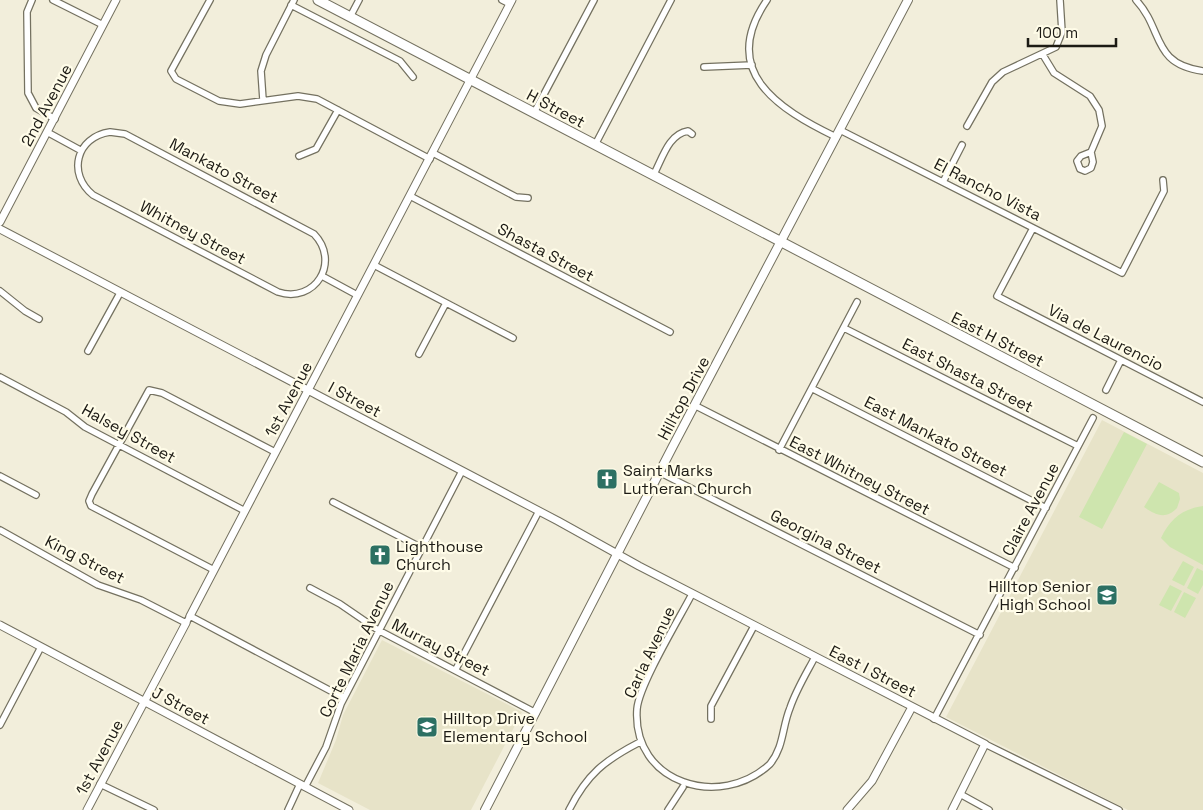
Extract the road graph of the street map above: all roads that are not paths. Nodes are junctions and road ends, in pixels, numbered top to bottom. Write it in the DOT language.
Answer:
graph roads {
  1 [pos="32,0"];
  2 [pos="53,0"];
  3 [pos="116,0"];
  4 [pos="210,0"];
  5 [pos="318,0"];
  6 [pos="359,0"];
  7 [pos="502,0"];
  8 [pos="594,0"];
  9 [pos="670,0"];
  10 [pos="767,0"];
  11 [pos="908,0"];
  12 [pos="1060,0"];
  13 [pos="1136,0"];
  14 [pos="511,2"];
  15 [pos="292,3"];
  16 [pos="350,17"];
  17 [pos="102,25"];
  18 [pos="1043,55"];
  19 [pos="752,65"];
  20 [pos="704,67"];
  21 [pos="1203,71"];
  22 [pos="414,77"];
  23 [pos="471,80"];
  24 [pos="263,100"];
  25 [pos="338,110"];
  26 [pos="534,113"];
  27 [pos="55,119"];
  28 [pos="967,126"];
  29 [pos="47,132"];
  30 [pos="838,133"];
  31 [pos="692,134"];
  32 [pos="595,145"];
  33 [pos="962,145"];
  34 [pos="80,150"];
  35 [pos="1091,152"];
  36 [pos="300,156"];
  37 [pos="431,156"];
  38 [pos="653,176"];
  39 [pos="1163,180"];
  40 [pos="943,182"];
  41 [pos="410,196"];
  42 [pos="528,198"];
  43 [pos="0,222"];
  44 [pos="0,228"];
  45 [pos="1033,228"];
  46 [pos="780,243"];
  47 [pos="374,265"];
  48 [pos="322,276"];
  49 [pos="0,291"];
  50 [pos="120,293"];
  51 [pos="357,296"];
  52 [pos="858,302"];
  53 [pos="446,303"];
  54 [pos="40,319"];
  55 [pos="844,328"];
  56 [pos="670,332"];
  57 [pos="513,338"];
  58 [pos="88,351"];
  59 [pos="419,354"];
  60 [pos="1121,360"];
  61 [pos="0,377"];
  62 [pos="813,389"];
  63 [pos="308,390"];
  64 [pos="1106,390"];
  65 [pos="1203,402"];
  66 [pos="694,406"];
  67 [pos="1093,418"];
  68 [pos="118,444"];
  69 [pos="1078,446"];
  70 [pos="779,450"];
  71 [pos="275,452"];
  72 [pos="1203,462"];
  73 [pos="462,471"];
  74 [pos="659,472"];
  75 [pos="0,476"];
  76 [pos="36,495"];
  77 [pos="332,502"];
  78 [pos="1046,508"];
  79 [pos="245,511"];
  80 [pos="539,511"];
  81 [pos="0,530"];
  82 [pos="422,548"];
  83 [pos="617,554"];
  84 [pos="1015,568"];
  85 [pos="214,570"];
  86 [pos="310,588"];
  87 [pos="692,594"];
  88 [pos="188,620"];
  89 [pos="0,625"];
  90 [pos="754,626"];
  91 [pos="378,630"];
  92 [pos="980,635"];
  93 [pos="41,647"];
  94 [pos="815,657"];
  95 [pos="456,669"];
  96 [pos="344,698"];
  97 [pos="144,701"];
  98 [pos="912,707"];
  99 [pos="536,713"];
  100 [pos="710,719"];
  101 [pos="934,719"];
  102 [pos="0,725"];
  103 [pos="640,742"];
  104 [pos="985,744"];
  105 [pos="100,784"];
  106 [pos="303,786"];
  107 [pos="683,787"];
  108 [pos="960,794"];
  109 [pos="87,810"];
  110 [pos="154,810"];
  111 [pos="288,810"];
  112 [pos="350,810"];
  113 [pos="485,810"];
  114 [pos="569,810"];
  115 [pos="668,810"];
  116 [pos="847,810"];
  117 [pos="952,810"];
  118 [pos="989,810"];
  119 [pos="1119,810"];
  1 -- 27 [label="street"];
  2 -- 17 [label="street"];
  3 -- 17 [label="street, 2nd Avenue"];
  4 -- 24 [label="street"];
  5 -- 16 [label="main road, H Street"];
  6 -- 16 [label="street"];
  7 -- 14 [label="street"];
  8 -- 26 [label="street"];
  9 -- 32 [label="street"];
  10 -- 19 [label="street"];
  11 -- 30 [label="main road, Hilltop Drive"];
  12 -- 18 [label="street"];
  13 -- 21 [label="street"];
  14 -- 23 [label="street, 1st Avenue"];
  15 -- 22 [label="street"];
  15 -- 24 [label="street"];
  16 -- 23 [label="main road, H Street"];
  17 -- 27 [label="street, 2nd Avenue"];
  18 -- 28 [label="street"];
  18 -- 35 [label="street"];
  19 -- 20 [label="street"];
  19 -- 30 [label="street, El Rancho Vista"];
  23 -- 26 [label="main road, H Street"];
  23 -- 37 [label="street, 1st Avenue"];
  24 -- 25 [label="street"];
  25 -- 36 [label="street"];
  25 -- 37 [label="street"];
  26 -- 32 [label="main road, H Street"];
  27 -- 29 [label="street, 2nd Avenue"];
  29 -- 34 [label="street"];
  29 -- 43 [label="street, 2nd Avenue"];
  30 -- 40 [label="street, El Rancho Vista"];
  30 -- 46 [label="main road, Hilltop Drive"];
  31 -- 38 [label="street"];
  32 -- 38 [label="main road, H Street"];
  33 -- 40 [label="street"];
  34 -- 48 [label="street, Whitney Street"];
  34 -- 48 [label="street, Mankato Street"];
  37 -- 41 [label="street, 1st Avenue"];
  37 -- 42 [label="street"];
  38 -- 46 [label="main road, H Street"];
  39 -- 45 [label="street, El Rancho Vista"];
  40 -- 45 [label="street, El Rancho Vista"];
  41 -- 47 [label="street, 1st Avenue"];
  41 -- 56 [label="street, Shasta Street"];
  44 -- 50 [label="street, I Street"];
  45 -- 60 [label="street, Via de Laurencio"];
  46 -- 66 [label="main road, Hilltop Drive"];
  46 -- 72 [label="main road, East H Street"];
  47 -- 51 [label="street, 1st Avenue"];
  47 -- 53 [label="street"];
  48 -- 51 [label="street"];
  49 -- 54 [label="street"];
  50 -- 58 [label="street"];
  50 -- 63 [label="street, I Street"];
  51 -- 63 [label="street, 1st Avenue"];
  52 -- 55 [label="street"];
  53 -- 57 [label="street"];
  53 -- 59 [label="street"];
  55 -- 62 [label="street"];
  55 -- 69 [label="street, East Shasta Street"];
  60 -- 64 [label="street"];
  60 -- 65 [label="street, Via de Laurencio"];
  61 -- 68 [label="street, Halsey Street"];
  62 -- 70 [label="street"];
  62 -- 78 [label="street, East Mankato Street"];
  63 -- 71 [label="street, 1st Avenue"];
  63 -- 73 [label="street, I Street"];
  66 -- 70 [label="street, East Whitney Street"];
  66 -- 74 [label="main road, Hilltop Drive"];
  67 -- 69 [label="street, Claire Avenue"];
  68 -- 71 [label="street"];
  68 -- 79 [label="street, Halsey Street"];
  68 -- 85 [label="street"];
  69 -- 78 [label="street, Claire Avenue"];
  70 -- 84 [label="street, East Whitney Street"];
  71 -- 79 [label="street, 1st Avenue"];
  73 -- 80 [label="street, I Street"];
  73 -- 82 [label="street, Corte Maria Avenue"];
  74 -- 83 [label="main road, Hilltop Drive"];
  74 -- 92 [label="street, Georgina Street"];
  75 -- 76 [label="street"];
  77 -- 82 [label="street"];
  78 -- 84 [label="street, Claire Avenue"];
  79 -- 85 [label="street, 1st Avenue"];
  80 -- 83 [label="street, I Street"];
  80 -- 95 [label="street"];
  81 -- 88 [label="street, King Street"];
  82 -- 91 [label="street, Corte Maria Avenue"];
  83 -- 87 [label="street, East I Street"];
  83 -- 99 [label="main road, Hilltop Drive"];
  84 -- 92 [label="street, Claire Avenue"];
  85 -- 88 [label="street, 1st Avenue"];
  86 -- 91 [label="street, Murray Street"];
  87 -- 90 [label="street, East I Street"];
  87 -- 103 [label="street, Carla Avenue"];
  88 -- 96 [label="street, King Street"];
  88 -- 97 [label="street, 1st Avenue"];
  89 -- 93 [label="street, J Street"];
  90 -- 94 [label="street, East I Street"];
  90 -- 100 [label="street"];
  91 -- 95 [label="street, Murray Street"];
  91 -- 96 [label="street, Corte Maria Avenue"];
  92 -- 101 [label="street, Claire Avenue"];
  93 -- 97 [label="street, J Street"];
  93 -- 102 [label="street"];
  94 -- 98 [label="street, East I Street"];
  94 -- 107 [label="street"];
  95 -- 99 [label="street, Murray Street"];
  96 -- 106 [label="street, Corte Maria Avenue"];
  97 -- 105 [label="street, 1st Avenue"];
  97 -- 106 [label="street, J Street"];
  98 -- 101 [label="street, East I Street"];
  98 -- 116 [label="street"];
  99 -- 113 [label="main road, Hilltop Drive"];
  101 -- 104 [label="street, East I Street"];
  103 -- 107 [label="street"];
  103 -- 114 [label="street"];
  104 -- 108 [label="street"];
  104 -- 119 [label="street, East I Street"];
  105 -- 109 [label="street, 1st Avenue"];
  105 -- 110 [label="street"];
  106 -- 111 [label="street, Corte Maria Avenue"];
  106 -- 112 [label="street, J Street"];
  107 -- 115 [label="street"];
  108 -- 117 [label="street"];
  108 -- 118 [label="street"];
}
